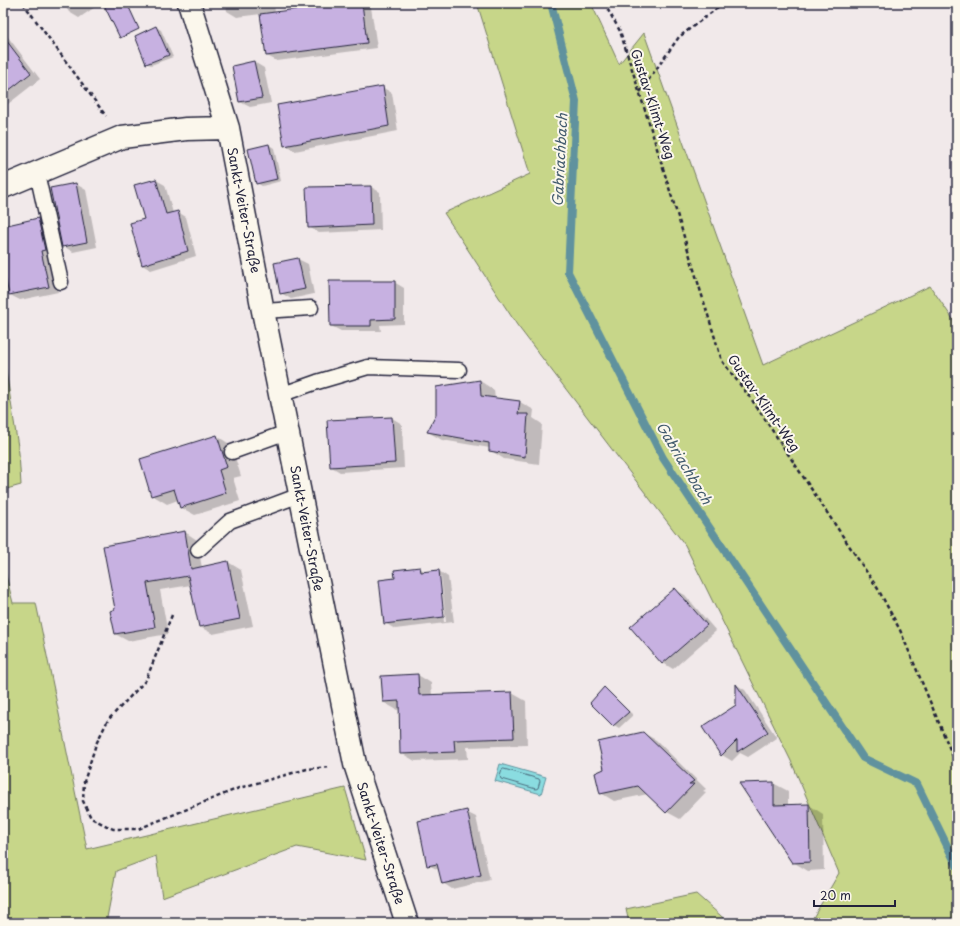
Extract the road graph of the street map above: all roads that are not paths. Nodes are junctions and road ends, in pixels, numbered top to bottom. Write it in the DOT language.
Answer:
graph roads {
  1 [pos="189,3"];
  2 [pos="228,128"];
  3 [pos="37,173"];
  4 [pos="3,187"];
  5 [pos="61,282"];
  6 [pos="311,308"];
  7 [pos="263,311"];
  8 [pos="459,370"];
  9 [pos="280,395"];
  10 [pos="287,432"];
  11 [pos="232,452"];
  12 [pos="300,495"];
  13 [pos="198,550"];
  14 [pos="407,923"];
  1 -- 2 [label="street, Sankt-Veiter-Straße"];
  2 -- 3 [label="street"];
  2 -- 7 [label="street, Sankt-Veiter-Straße"];
  3 -- 4 [label="street"];
  3 -- 5 [label="lane"];
  6 -- 7 [label="lane"];
  7 -- 9 [label="street, Sankt-Veiter-Straße"];
  8 -- 9 [label="lane"];
  9 -- 10 [label="street, Sankt-Veiter-Straße"];
  10 -- 11 [label="lane"];
  10 -- 12 [label="street, Sankt-Veiter-Straße"];
  12 -- 13 [label="lane"];
  12 -- 14 [label="street, Sankt-Veiter-Straße"];
}
